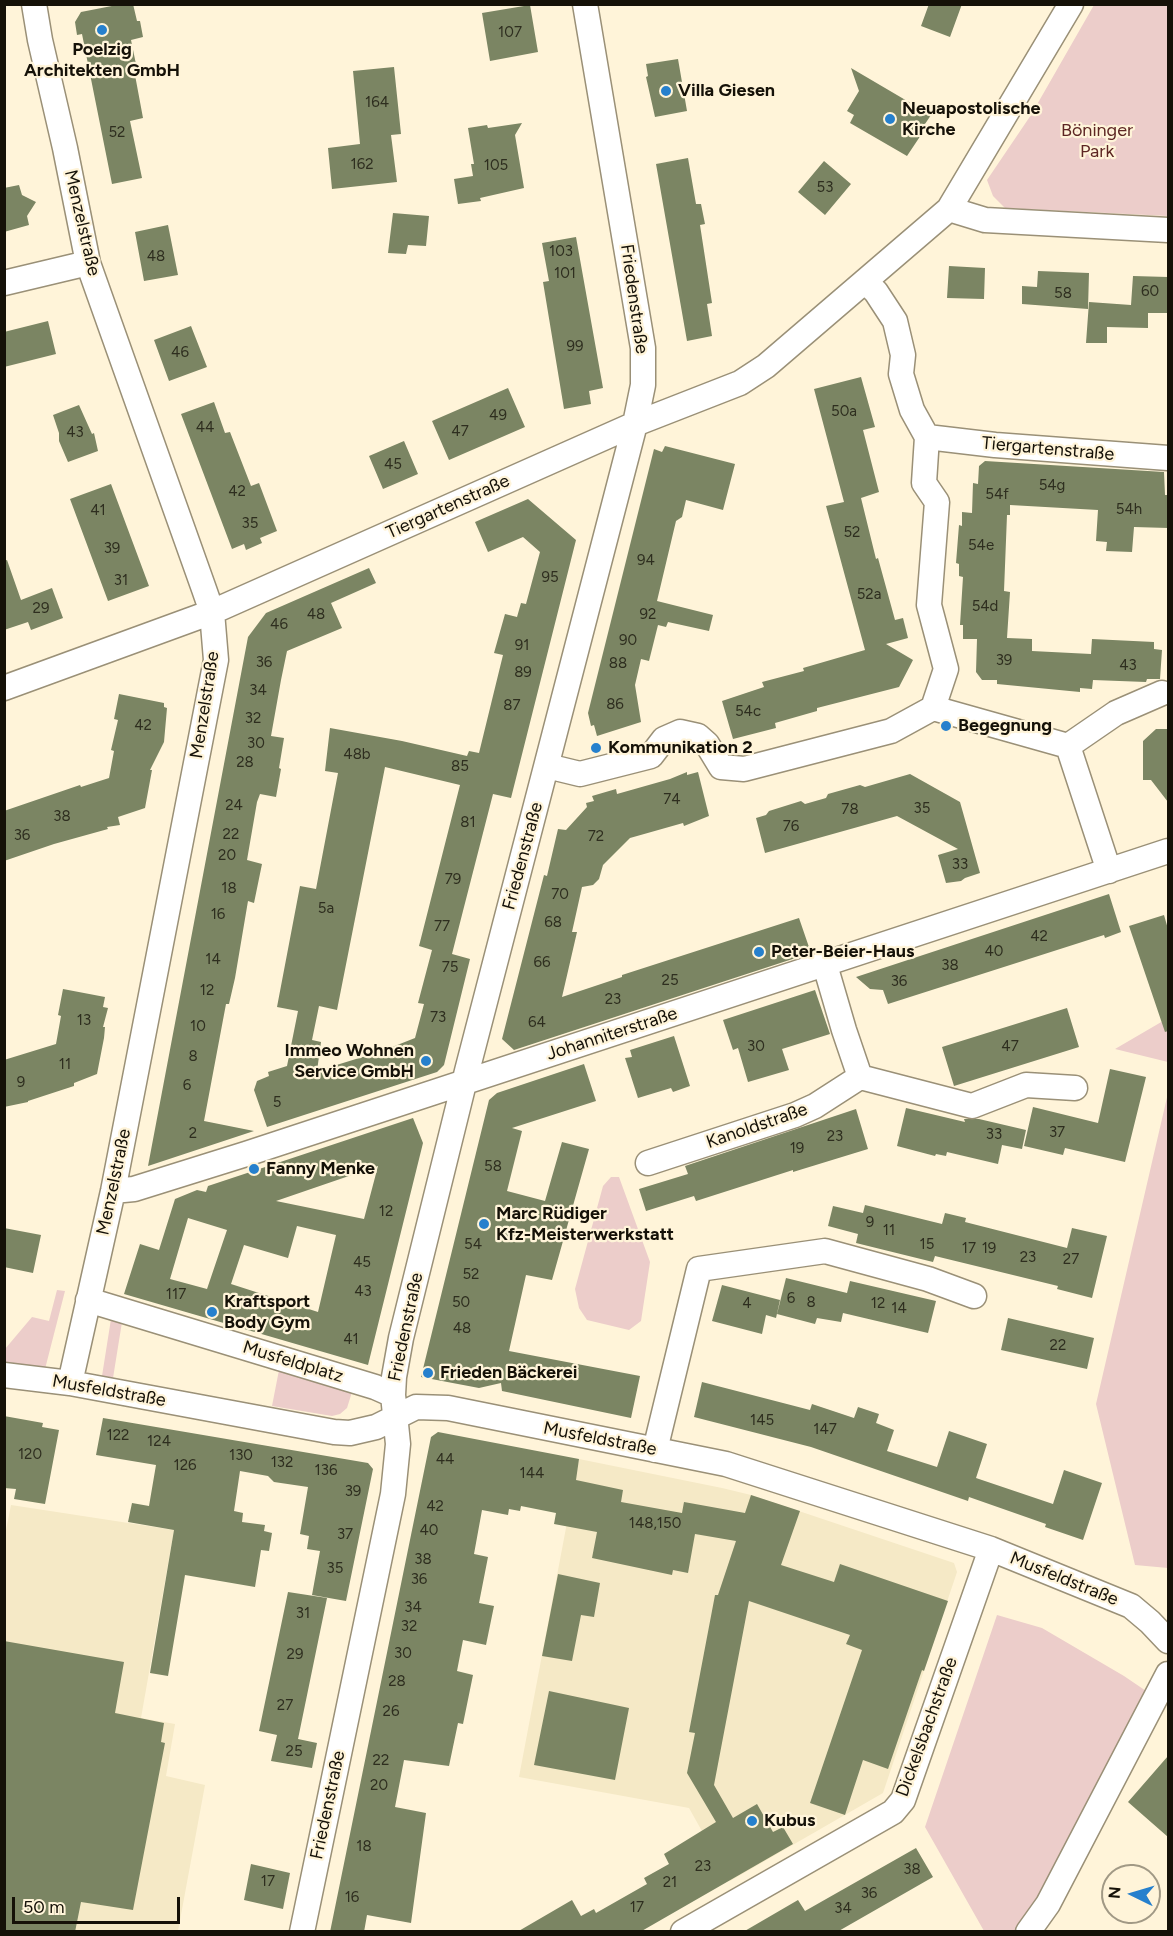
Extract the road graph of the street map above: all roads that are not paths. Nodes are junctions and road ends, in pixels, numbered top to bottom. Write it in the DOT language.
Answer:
graph roads {
  1 [pos="34,4"];
  2 [pos="585,4"];
  3 [pos="1071,4"];
  4 [pos="949,209"];
  5 [pos="1168,230"];
  6 [pos="88,263"];
  7 [pos="866,282"];
  8 [pos="4,283"];
  9 [pos="635,424"];
  10 [pos="927,437"];
  11 [pos="1168,458"];
  12 [pos="212,612"];
  13 [pos="4,688"];
  14 [pos="1162,693"];
  15 [pos="933,708"];
  16 [pos="1068,746"];
  17 [pos="547,766"];
  18 [pos="1168,851"];
  19 [pos="1109,871"];
  20 [pos="825,965"];
  21 [pos="860,1077"];
  22 [pos="464,1083"];
  23 [pos="1075,1088"];
  24 [pos="648,1163"];
  25 [pos="113,1191"];
  26 [pos="974,1296"];
  27 [pos="88,1300"];
  28 [pos="4,1375"];
  29 [pos="70,1383"];
  30 [pos="394,1405"];
  31 [pos="655,1450"];
  32 [pos="991,1549"];
  33 [pos="1168,1641"];
  34 [pos="1168,1674"];
  35 [pos="302,1932"];
  36 [pos="683,1932"];
  37 [pos="1028,1932"];
  1 -- 6 [label="street, Menzelstraße"];
  2 -- 9 [label="street, Friedenstraße"];
  3 -- 4 [label="street, Tiergartenstraße"];
  4 -- 5 [label="street"];
  4 -- 7 [label="street, Tiergartenstraße"];
  6 -- 8 [label="street"];
  6 -- 12 [label="street, Menzelstraße"];
  7 -- 9 [label="street, Tiergartenstraße"];
  7 -- 10 [label="street"];
  9 -- 12 [label="street, Tiergartenstraße"];
  9 -- 17 [label="street, Friedenstraße"];
  10 -- 11 [label="street, Tiergartenstraße"];
  10 -- 15 [label="street"];
  12 -- 13 [label="street, Tiergartenstraße"];
  12 -- 25 [label="street, Menzelstraße"];
  14 -- 16 [label="street"];
  15 -- 16 [label="street"];
  15 -- 17 [label="street"];
  16 -- 19 [label="street"];
  17 -- 22 [label="street, Friedenstraße"];
  18 -- 19 [label="street, Johanniterstraße"];
  19 -- 20 [label="street, Johanniterstraße"];
  20 -- 21 [label="street"];
  20 -- 22 [label="street, Johanniterstraße"];
  21 -- 23 [label="street"];
  21 -- 24 [label="street, Kanoldstraße"];
  22 -- 25 [label="street, Johanniterstraße"];
  22 -- 30 [label="street, Friedenstraße"];
  25 -- 27 [label="street, Menzelstraße"];
  26 -- 31 [label="street"];
  27 -- 29 [label="street, Menzelstraße"];
  27 -- 30 [label="street, Musfeldplatz"];
  28 -- 29 [label="street, Musfeldstraße"];
  29 -- 30 [label="street, Musfeldstraße"];
  30 -- 31 [label="street, Musfeldstraße"];
  30 -- 35 [label="street, Friedenstraße"];
  31 -- 32 [label="street, Musfeldstraße"];
  32 -- 33 [label="street, Musfeldstraße"];
  32 -- 36 [label="street, Dickelsbachstraße"];
  34 -- 37 [label="street"];
}
